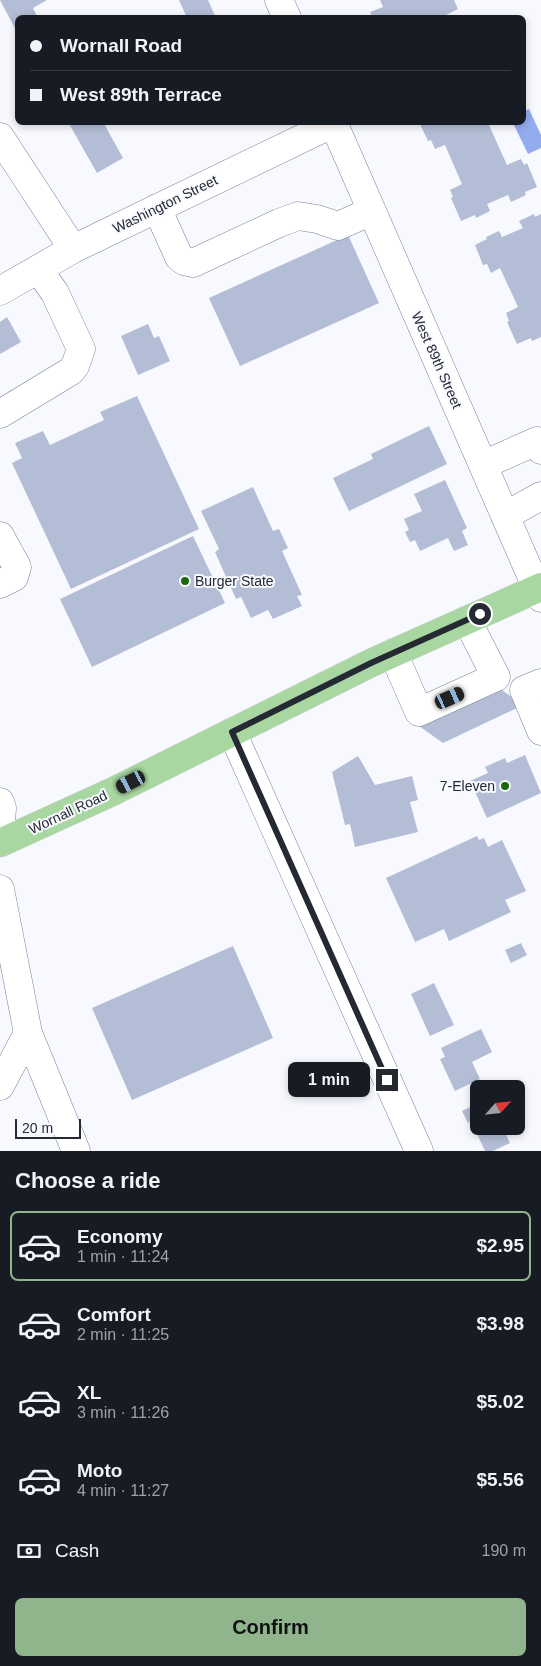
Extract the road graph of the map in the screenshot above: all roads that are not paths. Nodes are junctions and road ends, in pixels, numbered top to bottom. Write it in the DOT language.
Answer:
graph roads {
  1 [pos="279,0"];
  2 [pos="286,15"];
  3 [pos="330,125"];
  4 [pos="335,125"];
  5 [pos="0,137"];
  6 [pos="157,208"];
  7 [pos="372,211"];
  8 [pos="73,249"];
  9 [pos="38,269"];
  10 [pos="0,291"];
  11 [pos="0,414"];
  12 [pos="541,450"];
  13 [pos="483,465"];
  14 [pos="541,496"];
  15 [pos="505,516"];
  16 [pos="0,536"];
  17 [pos="7,581"];
  18 [pos="540,591"];
  19 [pos="468,620"];
  20 [pos="393,653"];
  21 [pos="496,678"];
  22 [pos="532,687"];
  23 [pos="541,731"];
  24 [pos="232,732"];
  25 [pos="0,802"];
  26 [pos="0,834"];
  27 [pos="0,843"];
  28 [pos="0,889"];
  29 [pos="28,1033"];
  30 [pos="0,1086"];
  31 [pos="76,1151"];
  32 [pos="419,1151"];
  1 -- 2 [label="street"];
  3 -- 6 [label="street, Washington Street"];
  4 -- 7 [label="street, West 89th Street"];
  5 -- 8 [label="street"];
  6 -- 7 [label="street"];
  6 -- 8 [label="street, Washington Street"];
  7 -- 13 [label="street, West 89th Street"];
  8 -- 9 [label="street, Washington Street"];
  9 -- 10 [label="street, Washington Street"];
  9 -- 11 [label="street"];
  12 -- 13 [label="street"];
  13 -- 15 [label="street, West 89th Street"];
  14 -- 15 [label="street"];
  15 -- 18 [label="street, West 89th Street"];
  16 -- 17 [label="street"];
  18 -- 19 [label="main road, Wornall Road"];
  19 -- 20 [label="main road, Wornall Road"];
  19 -- 21 [label="street"];
  20 -- 21 [label="street"];
  20 -- 24 [label="main road, Wornall Road"];
  21 -- 22 [label="street"];
  22 -- 23 [label="street"];
  24 -- 27 [label="main road, Wornall Road"];
  24 -- 32 [label="street"];
  25 -- 26 [label="street"];
  28 -- 29 [label="street"];
  29 -- 30 [label="street"];
  29 -- 31 [label="street"];
}
